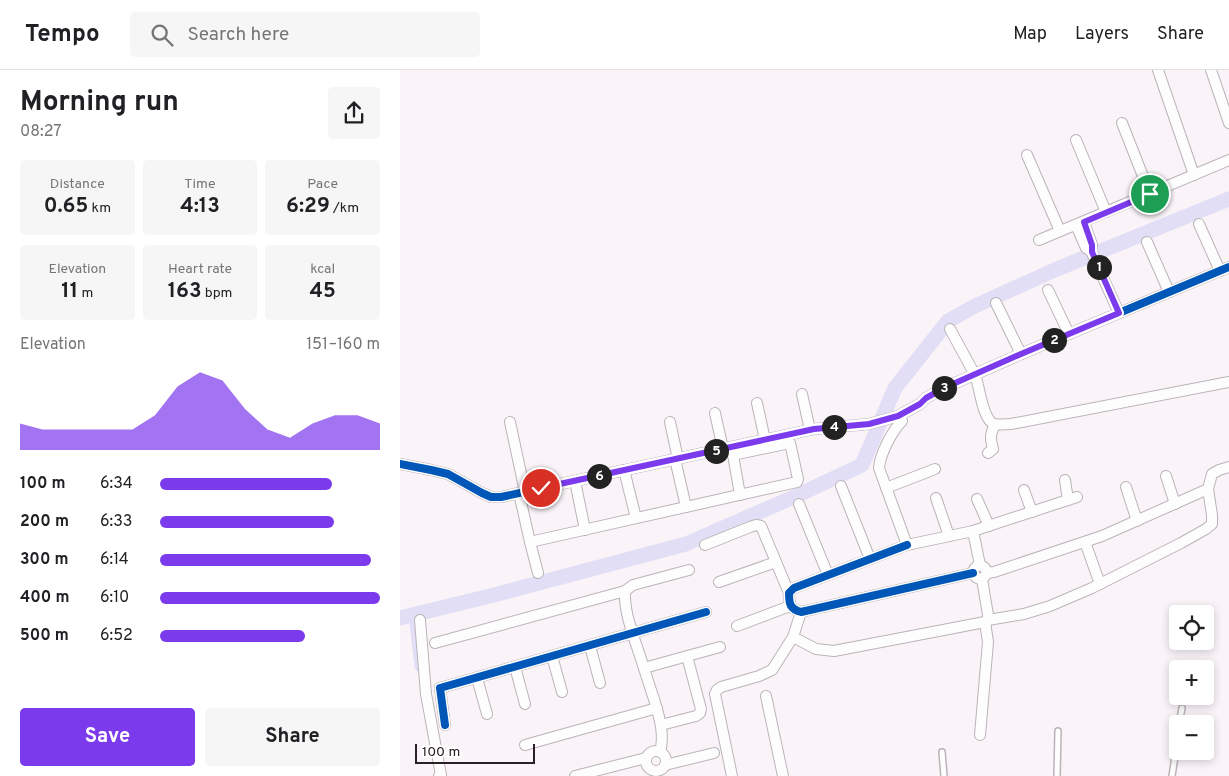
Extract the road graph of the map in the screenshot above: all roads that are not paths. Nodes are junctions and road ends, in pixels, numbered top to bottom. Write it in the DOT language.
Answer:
graph roads {
  1 [pos="1158,70"];
  2 [pos="1211,70"];
  3 [pos="1226,103"];
  4 [pos="1122,123"];
  5 [pos="1229,123"];
  6 [pos="1076,140"];
  7 [pos="1027,155"];
  8 [pos="1229,160"];
  9 [pos="1194,175"];
  10 [pos="1150,194"];
  11 [pos="1106,212"];
  12 [pos="1080,223"];
  13 [pos="1199,224"];
  14 [pos="1060,232"];
  15 [pos="1039,240"];
  16 [pos="1147,242"];
  17 [pos="1224,269"];
  18 [pos="1048,290"];
  19 [pos="1169,292"];
  20 [pos="996,303"];
  21 [pos="1119,313"];
  22 [pos="950,328"];
  23 [pos="1069,334"];
  24 [pos="1021,354"];
  25 [pos="975,375"];
  26 [pos="1229,382"];
  27 [pos="802,394"];
  28 [pos="757,403"];
  29 [pos="715,413"];
  30 [pos="900,418"];
  31 [pos="510,422"];
  32 [pos="670,422"];
  33 [pos="996,424"];
  34 [pos="810,430"];
  35 [pos="765,440"];
  36 [pos="729,450"];
  37 [pos="988,453"];
  38 [pos="676,459"];
  39 [pos="400,464"];
  40 [pos="1229,467"];
  41 [pos="935,468"];
  42 [pos="624,470"];
  43 [pos="1166,476"];
  44 [pos="1065,480"];
  45 [pos="575,481"];
  46 [pos="841,486"];
  47 [pos="1126,487"];
  48 [pos="886,488"];
  49 [pos="1208,489"];
  50 [pos="1024,490"];
  51 [pos="522,492"];
  52 [pos="740,495"];
  53 [pos="936,498"];
  54 [pos="977,499"];
  55 [pos="799,504"];
  56 [pos="1175,504"];
  57 [pos="686,507"];
  58 [pos="1032,512"];
  59 [pos="636,518"];
  60 [pos="1137,521"];
  61 [pos="989,526"];
  62 [pos="585,530"];
  63 [pos="973,531"];
  64 [pos="949,536"];
  65 [pos="530,542"];
  66 [pos="1085,542"];
  67 [pos="705,545"];
  68 [pos="907,545"];
  69 [pos="870,559"];
  70 [pos="776,562"];
  71 [pos="689,570"];
  72 [pos="538,573"];
  73 [pos="981,573"];
  74 [pos="828,575"];
  75 [pos="719,582"];
  76 [pos="1100,584"];
  77 [pos="625,591"];
  78 [pos="789,593"];
  79 [pos="790,606"];
  80 [pos="706,612"];
  81 [pos="801,612"];
  82 [pos="420,620"];
  83 [pos="987,621"];
  84 [pos="737,626"];
  85 [pos="633,634"];
  86 [pos="793,637"];
  87 [pos="435,643"];
  88 [pos="590,646"];
  89 [pos="720,647"];
  90 [pos="552,656"];
  91 [pos="687,656"];
  92 [pos="515,667"];
  93 [pos="644,668"];
  94 [pos="477,678"];
  95 [pos="600,683"];
  96 [pos="562,692"];
  97 [pos="766,696"];
  98 [pos="525,704"];
  99 [pos="657,708"];
  100 [pos="1182,708"];
  101 [pos="487,714"];
  102 [pos="1181,715"];
  103 [pos="445,725"];
  104 [pos="661,726"];
  105 [pos="1058,731"];
  106 [pos="980,735"];
  107 [pos="525,745"];
  108 [pos="660,752"];
  109 [pos="942,752"];
  110 [pos="714,753"];
  111 [pos="646,758"];
  112 [pos="1174,760"];
  113 [pos="665,765"];
  114 [pos="653,774"];
  115 [pos="440,776"];
  116 [pos="575,776"];
  117 [pos="732,776"];
  118 [pos="783,776"];
  119 [pos="944,776"];
  120 [pos="1057,776"];
  121 [pos="1172,776"];
  1 -- 9 [label="street"];
  2 -- 3 [label="street"];
  3 -- 5 [label="street"];
  4 -- 10 [label="street"];
  6 -- 11 [label="street"];
  7 -- 14 [label="street"];
  8 -- 9 [label="street"];
  9 -- 10 [label="street"];
  10 -- 11 [label="street"];
  11 -- 12 [label="street"];
  12 -- 14 [label="street"];
  12 -- 21 [label="street"];
  13 -- 17 [label="street"];
  14 -- 15 [label="street"];
  16 -- 19 [label="street"];
  17 -- 19 [label="street"];
  18 -- 23 [label="street"];
  19 -- 21 [label="street"];
  20 -- 24 [label="street"];
  21 -- 23 [label="street"];
  22 -- 25 [label="street"];
  23 -- 24 [label="street"];
  24 -- 25 [label="street"];
  25 -- 30 [label="street"];
  25 -- 33 [label="street"];
  26 -- 33 [label="street"];
  27 -- 34 [label="street"];
  28 -- 35 [label="street"];
  29 -- 36 [label="street"];
  30 -- 34 [label="street"];
  30 -- 48 [label="street"];
  31 -- 51 [label="street"];
  32 -- 38 [label="street"];
  33 -- 37 [label="street"];
  34 -- 35 [label="street"];
  35 -- 36 [label="street"];
  36 -- 38 [label="street"];
  36 -- 52 [label="street"];
  36 -- 52 [label="street"];
  38 -- 42 [label="street"];
  38 -- 57 [label="street"];
  39 -- 51 [label="street"];
  40 -- 49 [label="street"];
  41 -- 48 [label="street"];
  42 -- 45 [label="street"];
  42 -- 59 [label="street"];
  43 -- 56 [label="street"];
  44 -- 58 [label="street"];
  45 -- 51 [label="street"];
  45 -- 62 [label="street"];
  46 -- 69 [label="street"];
  47 -- 60 [label="street"];
  48 -- 68 [label="street"];
  49 -- 56 [label="street"];
  49 -- 76 [label="street"];
  50 -- 58 [label="street"];
  51 -- 65 [label="street"];
  52 -- 57 [label="street"];
  53 -- 64 [label="street"];
  54 -- 61 [label="street"];
  55 -- 74 [label="street"];
  56 -- 60 [label="street"];
  57 -- 59 [label="street"];
  58 -- 61 [label="street"];
  59 -- 62 [label="street"];
  60 -- 66 [label="street"];
  61 -- 63 [label="street"];
  62 -- 65 [label="street"];
  63 -- 64 [label="street"];
  63 -- 73 [label="street"];
  64 -- 68 [label="street"];
  65 -- 72 [label="street"];
  66 -- 73 [label="street"];
  66 -- 76 [label="street"];
  67 -- 70 [label="street"];
  68 -- 69 [label="street"];
  69 -- 74 [label="street"];
  70 -- 75 [label="street"];
  70 -- 78 [label="street"];
  71 -- 77 [label="street"];
  73 -- 81 [label="street"];
  73 -- 83 [label="street"];
  74 -- 78 [label="street"];
  76 -- 83 [label="street"];
  77 -- 85 [label="street"];
  77 -- 87 [label="street"];
  78 -- 79 [label="street"];
  79 -- 81 [label="street"];
  79 -- 84 [label="street"];
  80 -- 85 [label="street"];
  81 -- 86 [label="street"];
  82 -- 115 [label="street"];
  83 -- 86 [label="street"];
  83 -- 106 [label="street"];
  85 -- 88 [label="street"];
  85 -- 93 [label="street"];
  86 -- 117 [label="street"];
  88 -- 90 [label="street"];
  88 -- 95 [label="street"];
  89 -- 91 [label="street"];
  90 -- 92 [label="street"];
  90 -- 96 [label="street"];
  91 -- 93 [label="street"];
  91 -- 104 [label="street"];
  92 -- 94 [label="street"];
  92 -- 98 [label="street"];
  93 -- 99 [label="street"];
  94 -- 101 [label="street"];
  94 -- 103 [label="street"];
  97 -- 118 [label="street"];
  99 -- 104 [label="street"];
  99 -- 107 [label="street"];
  100 -- 102 [label="lane"];
  104 -- 108 [label="street"];
  105 -- 120 [label="lane"];
  108 -- 111 [label="street"];
  108 -- 113 [label="street"];
  109 -- 119 [label="lane"];
  110 -- 113 [label="street"];
  111 -- 114 [label="street"];
  111 -- 116 [label="street"];
  112 -- 121 [label="lane"];
  113 -- 114 [label="street"];
}
